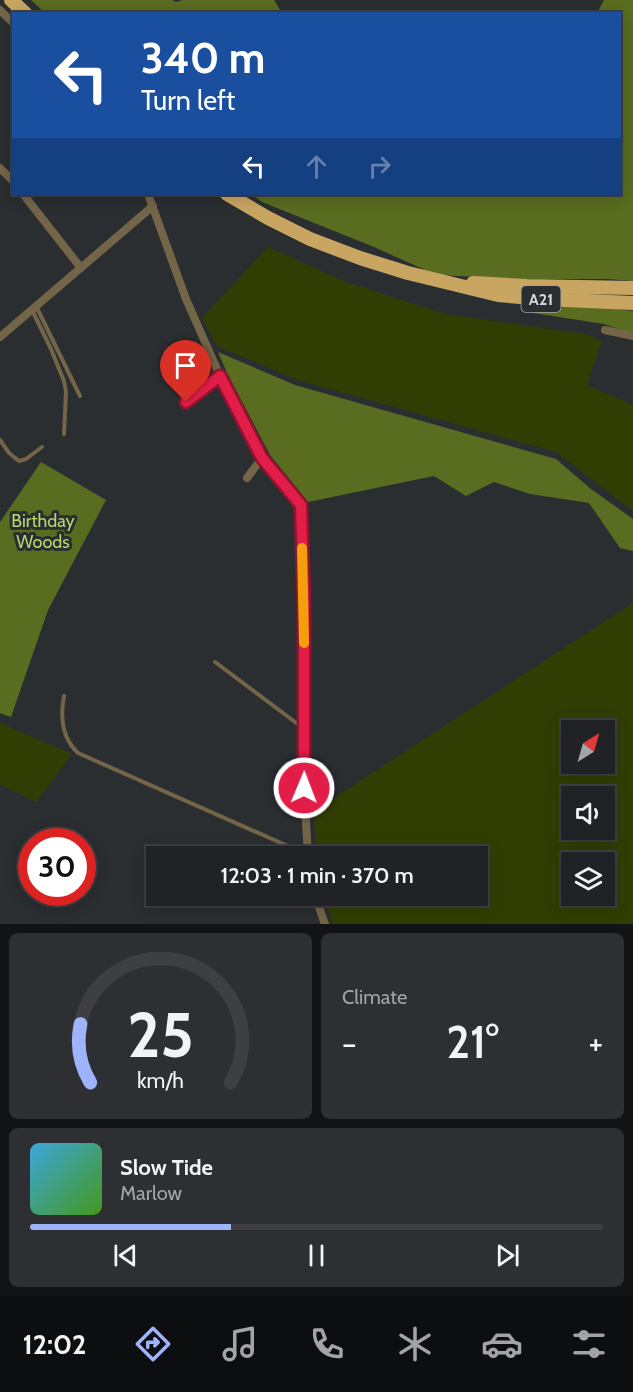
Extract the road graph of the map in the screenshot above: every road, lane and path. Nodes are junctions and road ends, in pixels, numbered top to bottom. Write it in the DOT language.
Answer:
graph roads {
  1 [pos="11,0"];
  2 [pos="0,10"];
  3 [pos="24,12"];
  4 [pos="12,22"];
  5 [pos="0,168"];
  6 [pos="12,180"];
  7 [pos="24,195"];
  8 [pos="148,195"];
  9 [pos="229,195"];
  10 [pos="153,206"];
  11 [pos="81,268"];
  12 [pos="450,282"];
  13 [pos="633,288"];
  14 [pos="633,303"];
  15 [pos="34,308"];
  16 [pos="605,330"];
  17 [pos="633,336"];
  18 [pos="0,337"];
  19 [pos="220,376"];
  20 [pos="80,396"];
  21 [pos="186,402"];
  22 [pos="64,434"];
  23 [pos="0,440"];
  24 [pos="42,447"];
  25 [pos="262,458"];
  26 [pos="247,477"];
  27 [pos="215,662"];
  28 [pos="64,696"];
  29 [pos="305,729"];
  30 [pos="286,846"];
  31 [pos="307,846"];
  32 [pos="319,906"];
  33 [pos="325,924"];
  1 -- 3 [label="highway"];
  2 -- 4 [label="street"];
  5 -- 6 [label="street"];
  7 -- 11 [label="street"];
  8 -- 10 [label="street"];
  9 -- 12 [label="highway, A21"];
  10 -- 11 [label="street"];
  10 -- 19 [label="street"];
  11 -- 15 [label="street"];
  12 -- 13 [label="highway, A21"];
  12 -- 14 [label="highway, A21"];
  15 -- 18 [label="street"];
  15 -- 20 [label="lane"];
  15 -- 22 [label="lane"];
  16 -- 17 [label="street"];
  19 -- 21 [label="street"];
  19 -- 25 [label="street"];
  23 -- 24 [label="lane"];
  25 -- 26 [label="street"];
  25 -- 29 [label="street"];
  27 -- 29 [label="lane"];
  28 -- 30 [label="lane"];
  29 -- 31 [label="street"];
  32 -- 33 [label="street"];
}
